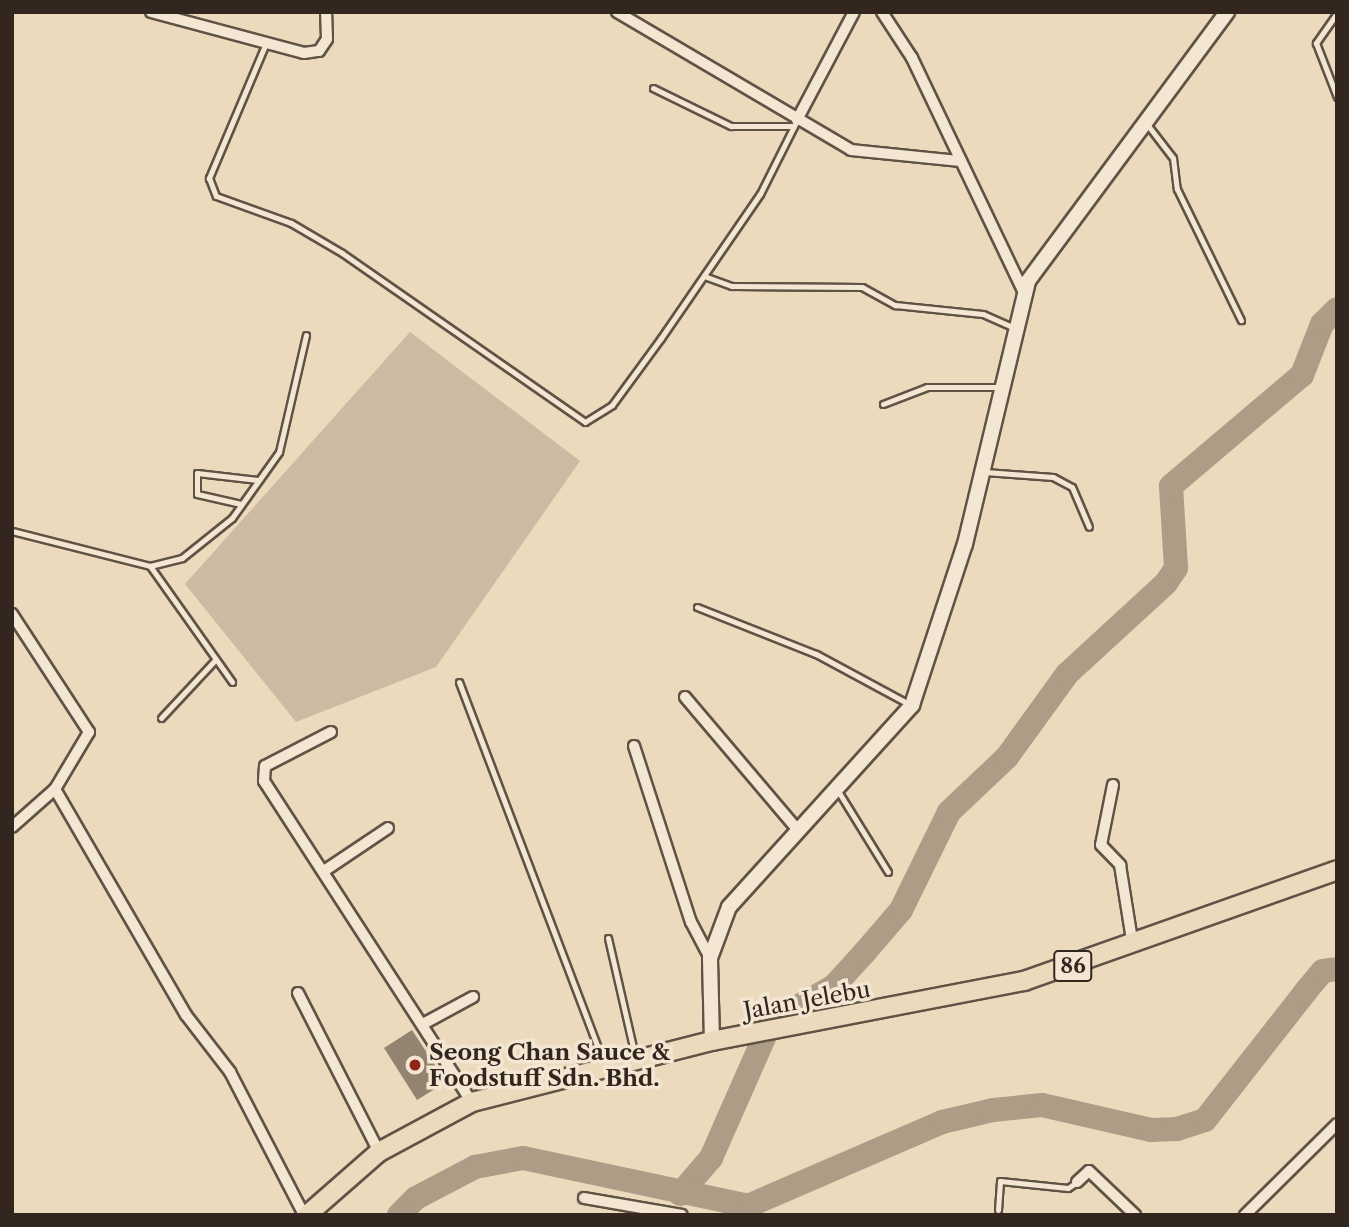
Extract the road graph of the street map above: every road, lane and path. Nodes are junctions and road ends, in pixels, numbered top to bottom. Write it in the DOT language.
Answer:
graph roads {
  1 [pos="151,12"];
  2 [pos="326,12"];
  3 [pos="617,12"];
  4 [pos="854,12"];
  5 [pos="882,12"];
  6 [pos="1227,12"];
  7 [pos="1337,13"];
  8 [pos="266,43"];
  9 [pos="653,88"];
  10 [pos="1337,97"];
  11 [pos="1145,122"];
  12 [pos="796,123"];
  13 [pos="960,161"];
  14 [pos="704,276"];
  15 [pos="1024,293"];
  16 [pos="1241,320"];
  17 [pos="1014,328"];
  18 [pos="306,335"];
  19 [pos="1001,387"];
  20 [pos="883,404"];
  21 [pos="982,472"];
  22 [pos="258,480"];
  23 [pos="241,504"];
  24 [pos="1089,527"];
  25 [pos="12,531"];
  26 [pos="150,566"];
  27 [pos="696,607"];
  28 [pos="12,614"];
  29 [pos="215,660"];
  30 [pos="232,682"];
  31 [pos="459,682"];
  32 [pos="685,698"];
  33 [pos="912,705"];
  34 [pos="161,718"];
  35 [pos="331,732"];
  36 [pos="634,746"];
  37 [pos="1114,785"];
  38 [pos="55,789"];
  39 [pos="838,791"];
  40 [pos="12,827"];
  41 [pos="388,828"];
  42 [pos="797,829"];
  43 [pos="1337,870"];
  44 [pos="324,871"];
  45 [pos="888,872"];
  46 [pos="608,938"];
  47 [pos="1133,946"];
  48 [pos="710,958"];
  49 [pos="298,993"];
  50 [pos="473,997"];
  51 [pos="423,1024"];
  52 [pos="712,1041"];
  53 [pos="635,1059"];
  54 [pos="605,1066"];
  55 [pos="472,1102"];
  56 [pos="1337,1124"];
  57 [pos="379,1153"];
  58 [pos="1077,1182"];
  59 [pos="584,1198"];
  60 [pos="998,1210"];
  61 [pos="305,1215"];
  62 [pos="682,1215"];
  63 [pos="1135,1215"];
  64 [pos="1245,1215"];
  1 -- 8 [label="street"];
  2 -- 8 [label="street"];
  3 -- 12 [label="street"];
  4 -- 12 [label="street"];
  5 -- 13 [label="street"];
  6 -- 11 [label="street"];
  7 -- 10 [label="lane"];
  8 -- 14 [label="lane"];
  9 -- 12 [label="lane"];
  11 -- 15 [label="street"];
  11 -- 16 [label="lane"];
  12 -- 13 [label="street"];
  12 -- 14 [label="lane"];
  13 -- 15 [label="street"];
  14 -- 17 [label="lane"];
  15 -- 17 [label="street"];
  17 -- 19 [label="street"];
  18 -- 22 [label="lane"];
  19 -- 20 [label="lane"];
  19 -- 21 [label="street"];
  21 -- 24 [label="lane"];
  21 -- 33 [label="street"];
  22 -- 23 [label="lane"];
  22 -- 23 [label="lane"];
  23 -- 26 [label="lane"];
  25 -- 26 [label="lane"];
  26 -- 29 [label="lane"];
  27 -- 33 [label="lane"];
  28 -- 38 [label="street"];
  29 -- 30 [label="lane"];
  29 -- 34 [label="lane"];
  31 -- 54 [label="lane"];
  32 -- 42 [label="street"];
  33 -- 39 [label="street"];
  35 -- 44 [label="street"];
  36 -- 48 [label="street"];
  37 -- 47 [label="street"];
  38 -- 40 [label="street"];
  38 -- 61 [label="street"];
  39 -- 42 [label="street"];
  39 -- 45 [label="lane"];
  41 -- 44 [label="street"];
  42 -- 48 [label="street"];
  43 -- 47 [label="main road, Jalan Jelebu / 86"];
  44 -- 51 [label="street"];
  46 -- 53 [label="lane"];
  47 -- 52 [label="main road, Jalan Jelebu / 86"];
  48 -- 52 [label="street"];
  49 -- 57 [label="street"];
  50 -- 51 [label="street"];
  51 -- 55 [label="street"];
  52 -- 53 [label="main road, Jalan Jelebu / 86"];
  53 -- 54 [label="main road, Jalan Jelebu / 86"];
  54 -- 55 [label="main road, Jalan Jelebu / 86"];
  55 -- 57 [label="main road, Jalan Jelebu / 86"];
  56 -- 64 [label="street"];
  57 -- 61 [label="main road, Jalan Jelebu / 86"];
  58 -- 60 [label="lane"];
  58 -- 63 [label="street"];
  59 -- 62 [label="street"];
}
